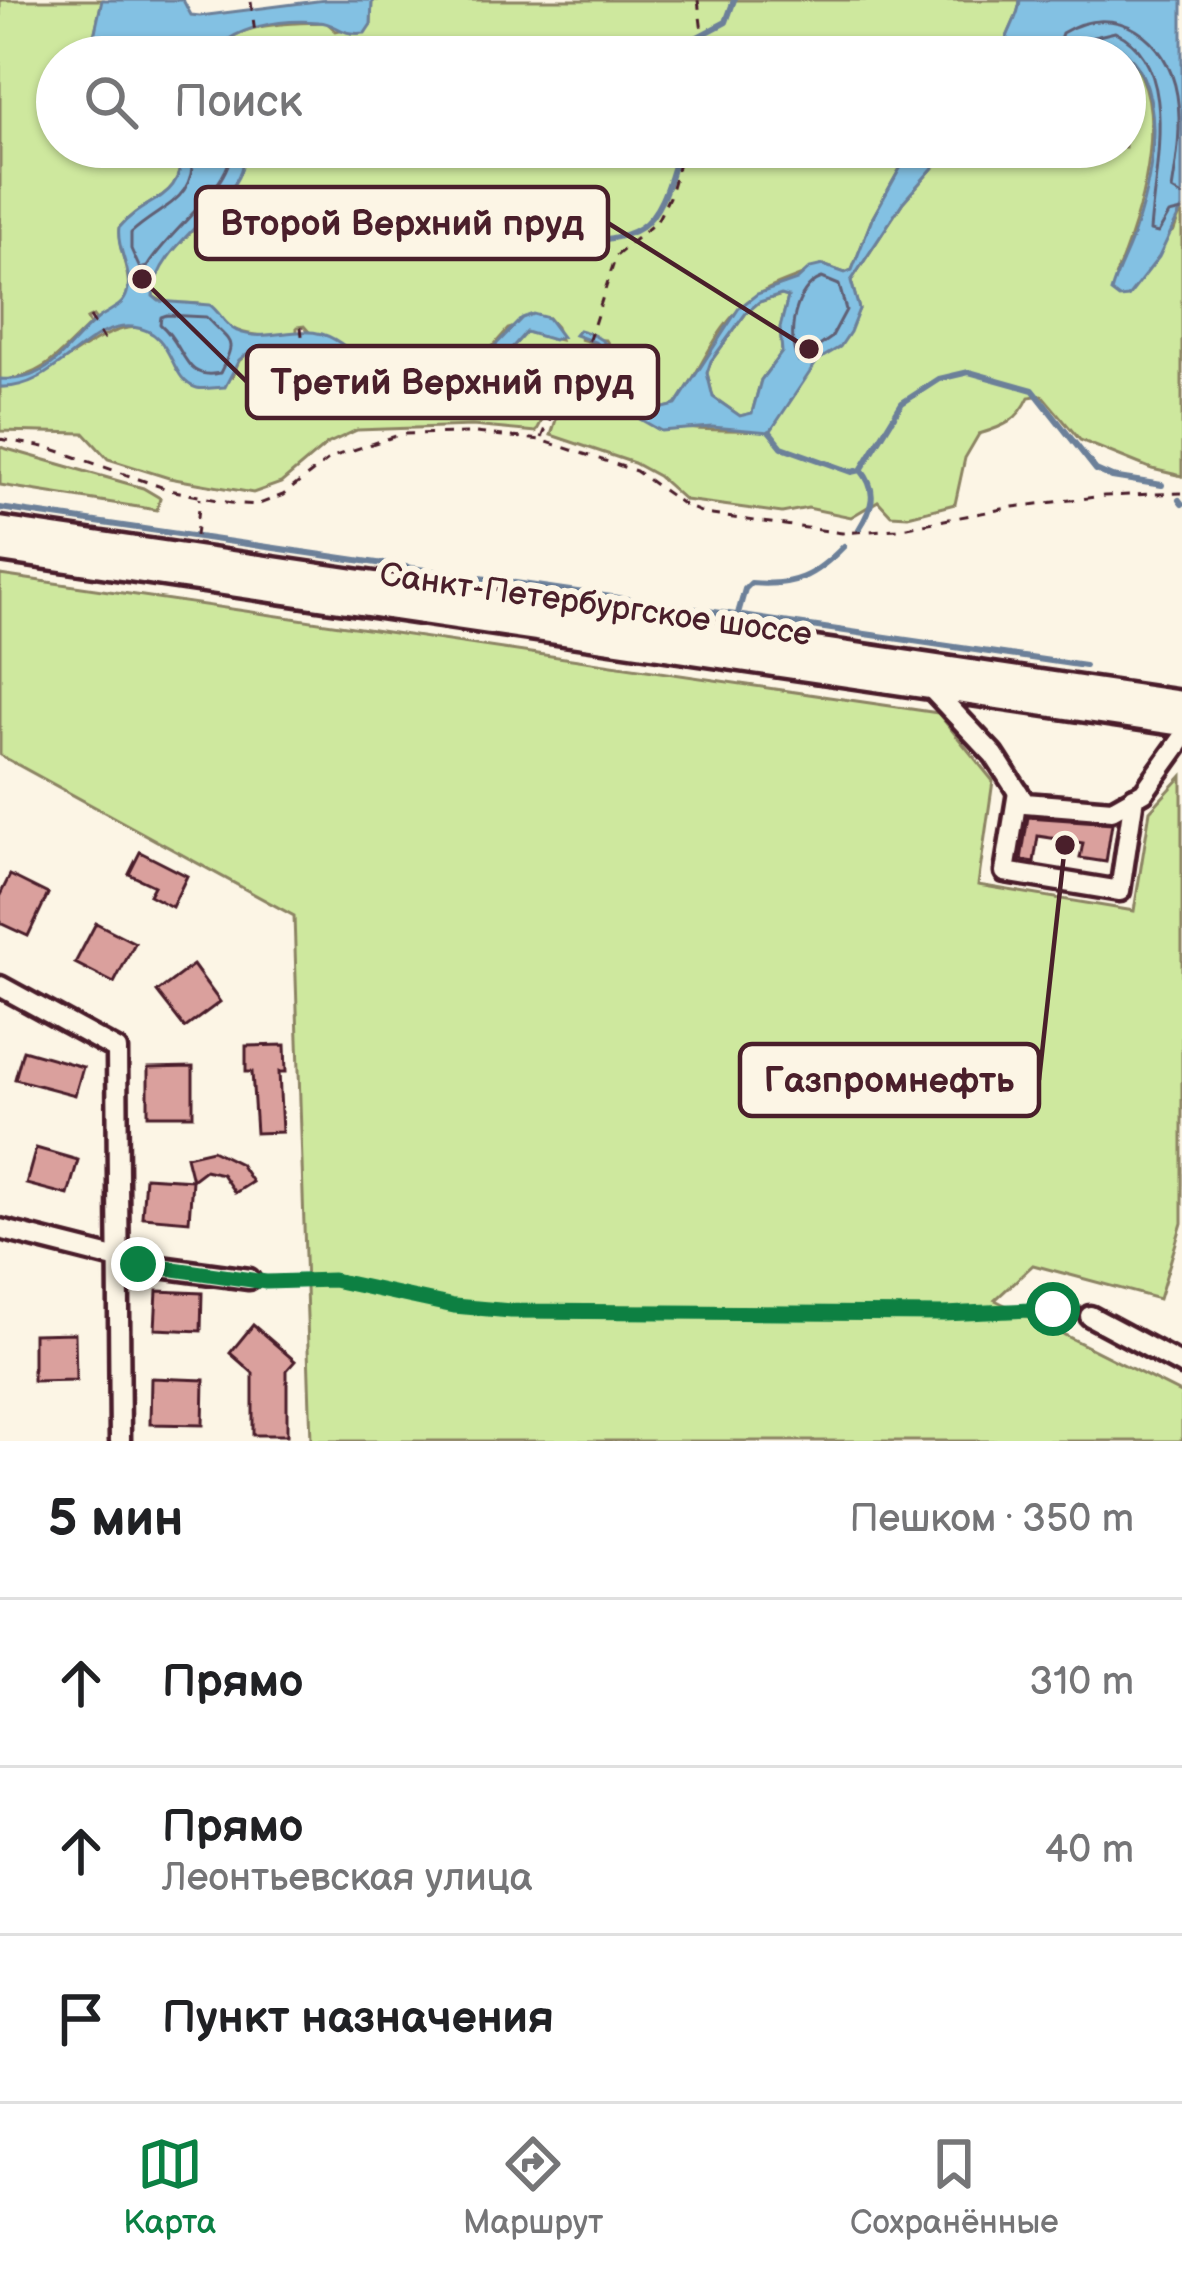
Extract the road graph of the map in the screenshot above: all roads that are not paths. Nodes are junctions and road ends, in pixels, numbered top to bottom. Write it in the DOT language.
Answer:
graph roads {
  1 [pos="0,530"];
  2 [pos="0,549"];
  3 [pos="927,684"];
  4 [pos="1182,704"];
  5 [pos="1182,723"];
  6 [pos="1182,739"];
  7 [pos="1018,793"];
  8 [pos="1134,797"];
  9 [pos="0,986"];
  10 [pos="0,1229"];
  11 [pos="120,1259"];
  12 [pos="249,1280"];
  13 [pos="1090,1316"];
  14 [pos="1182,1365"];
  15 [pos="120,1441"];
  1 -- 4 [label="main road, Санкт-Петербургское шоссе"];
  2 -- 3 [label="main road, Санкт-Петербургское шоссе"];
  3 -- 5 [label="main road, Санкт-Петербургское шоссе"];
  3 -- 7 [label="lane"];
  6 -- 8 [label="lane"];
  7 -- 8 [label="lane"];
  7 -- 8 [label="lane"];
  9 -- 11 [label="lane"];
  10 -- 11 [label="lane"];
  11 -- 12 [label="lane"];
  11 -- 15 [label="lane"];
  13 -- 14 [label="lane"];
}
